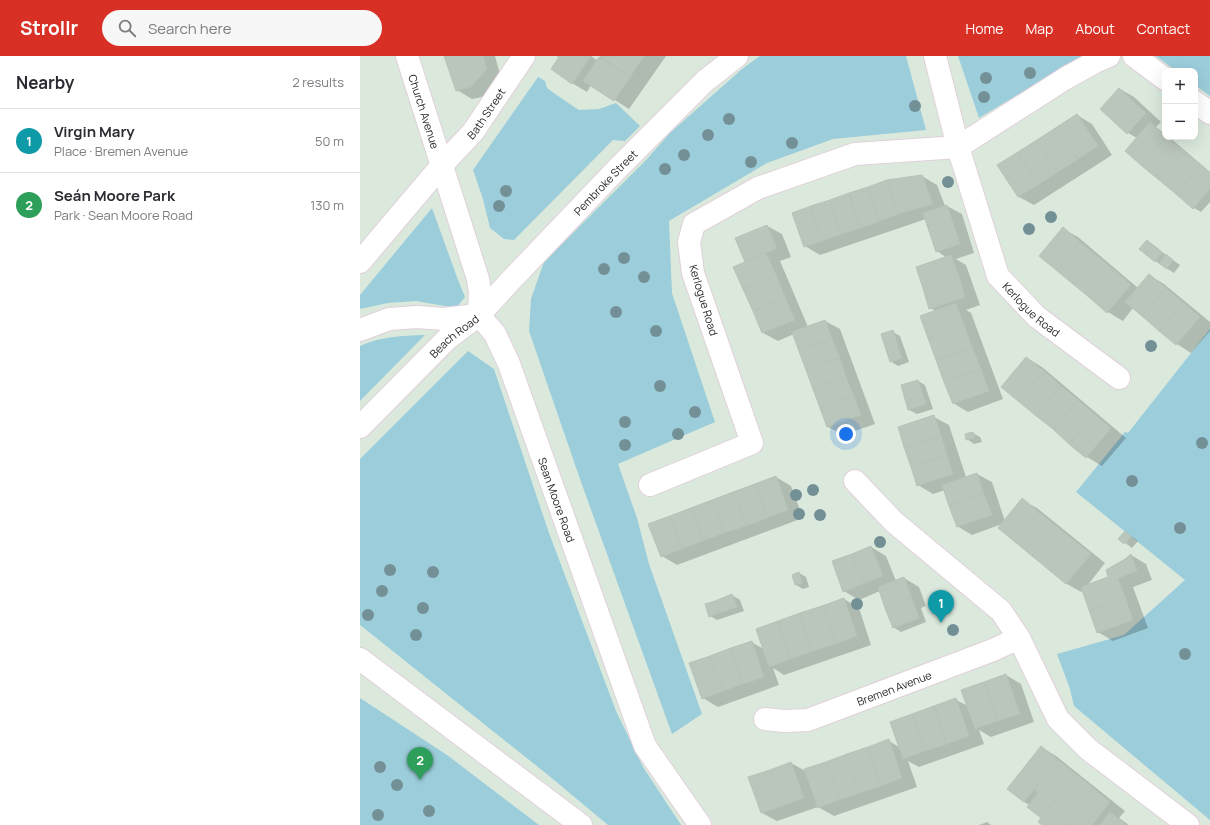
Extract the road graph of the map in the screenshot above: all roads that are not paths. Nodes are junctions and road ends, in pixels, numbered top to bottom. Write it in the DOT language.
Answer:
graph roads {
  1 [pos="407,56"];
  2 [pos="524,56"];
  3 [pos="737,56"];
  4 [pos="935,56"];
  5 [pos="1109,56"];
  6 [pos="1134,56"];
  7 [pos="1162,77"];
  8 [pos="1198,104"];
  9 [pos="1210,114"];
  10 [pos="958,147"];
  11 [pos="442,166"];
  12 [pos="360,262"];
  13 [pos="479,315"];
  14 [pos="360,330"];
  15 [pos="1119,378"];
  16 [pos="360,427"];
  17 [pos="855,481"];
  18 [pos="650,485"];
  19 [pos="1019,638"];
  20 [pos="360,659"];
  21 [pos="765,719"];
  22 [pos="581,825"];
  23 [pos="700,825"];
  24 [pos="1188,825"];
  1 -- 11 [label="main road, Church Avenue"];
  2 -- 11 [label="main road, Bath Street"];
  3 -- 13 [label="main road, Pembroke Street"];
  4 -- 10 [label="main road, Kerlogue Road"];
  5 -- 10 [label="main road, Kerlogue Road"];
  6 -- 7 [label="main road"];
  8 -- 9 [label="main road"];
  10 -- 15 [label="main road, Kerlogue Road"];
  10 -- 18 [label="main road, Kerlogue Road"];
  11 -- 12 [label="main road"];
  11 -- 13 [label="main road"];
  13 -- 14 [label="main road, Beach Road"];
  13 -- 16 [label="main road, Beach Road"];
  13 -- 23 [label="main road, Sean Moore Road"];
  17 -- 19 [label="main road"];
  19 -- 21 [label="main road, Bremen Avenue"];
  19 -- 24 [label="main road"];
  20 -- 22 [label="main road"];
}
